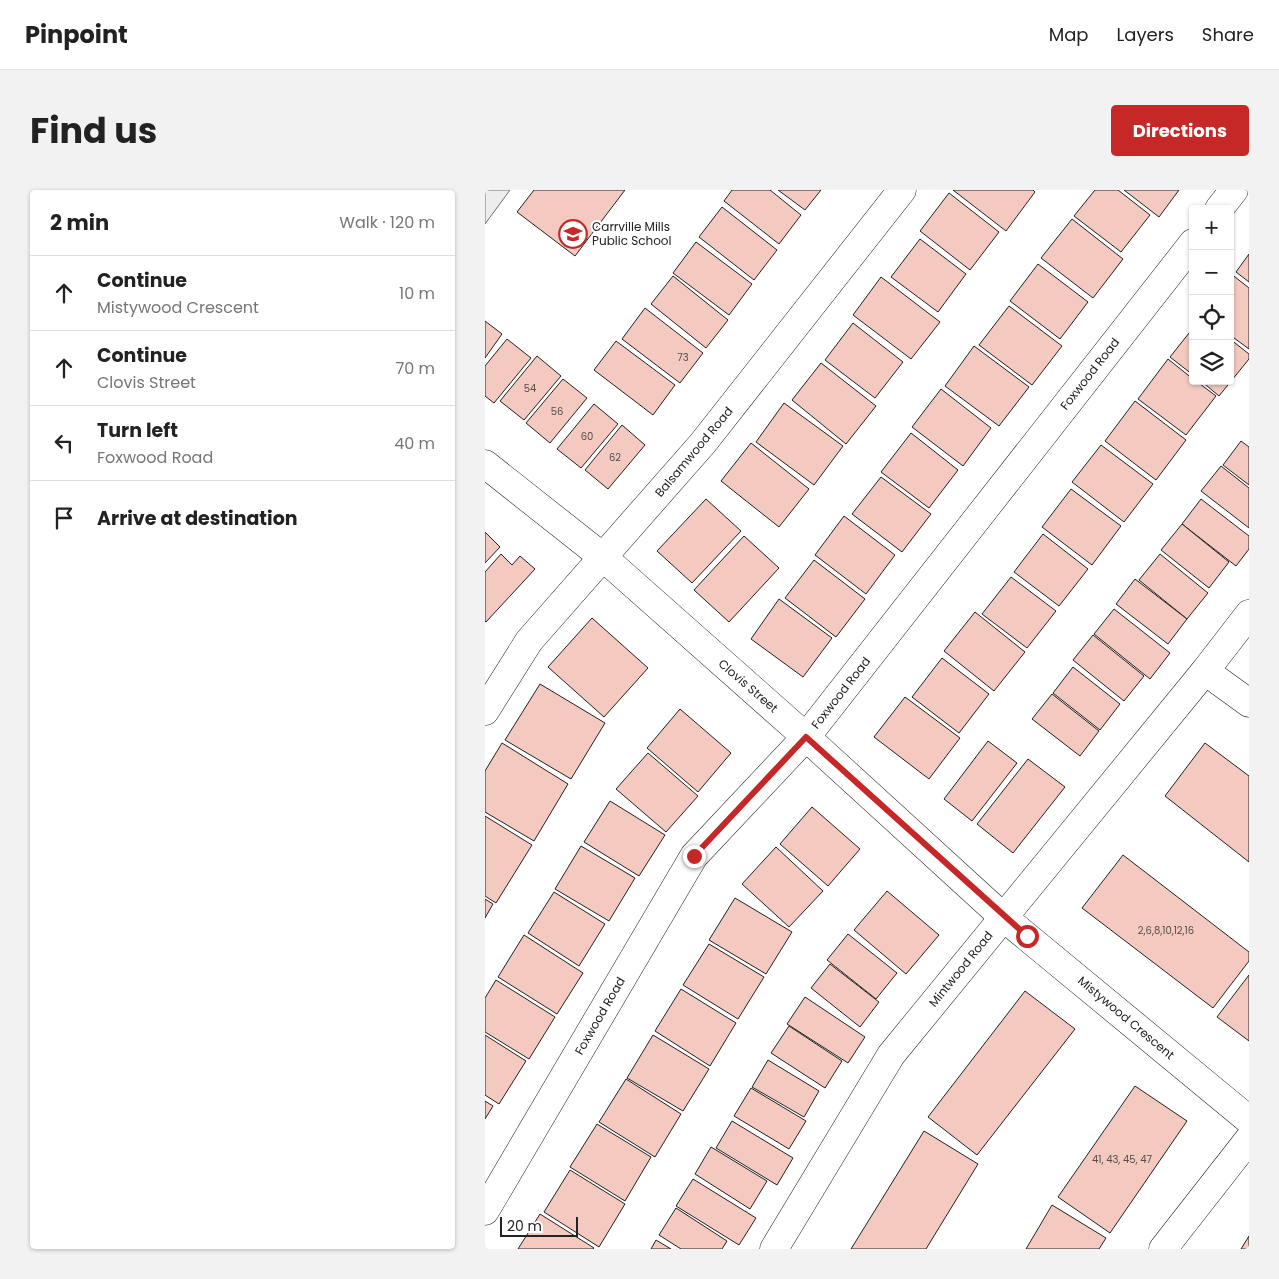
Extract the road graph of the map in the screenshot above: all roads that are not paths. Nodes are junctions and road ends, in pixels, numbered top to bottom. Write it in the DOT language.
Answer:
graph roads {
  1 [pos="902,190"];
  2 [pos="1234,190"];
  3 [pos="1222,205"];
  4 [pos="1189,248"];
  5 [pos="485,464"];
  6 [pos="604,558"];
  7 [pos="1249,614"];
  8 [pos="1205,671"];
  9 [pos="1249,703"];
  10 [pos="485,711"];
  11 [pos="806,737"];
  12 [pos="1003,917"];
  13 [pos="1249,1120"];
  14 [pos="1249,1139"];
  15 [pos="485,1211"];
  16 [pos="775,1249"];
  17 [pos="1163,1249"];
  1 -- 6 [label="street, Balsamwood Road"];
  2 -- 3 [label="street"];
  4 -- 11 [label="street, Foxwood Road"];
  5 -- 6 [label="street, Clovis Street"];
  6 -- 10 [label="street, Balsamwood Road"];
  6 -- 11 [label="street, Clovis Street"];
  7 -- 8 [label="street, Mintwood Road"];
  8 -- 9 [label="street"];
  8 -- 12 [label="street, Mintwood Road"];
  11 -- 12 [label="street, Clovis Street"];
  11 -- 15 [label="street, Foxwood Road"];
  12 -- 13 [label="street, Mistywood Crescent"];
  12 -- 16 [label="street, Mintwood Road"];
  14 -- 17 [label="street"];
}
